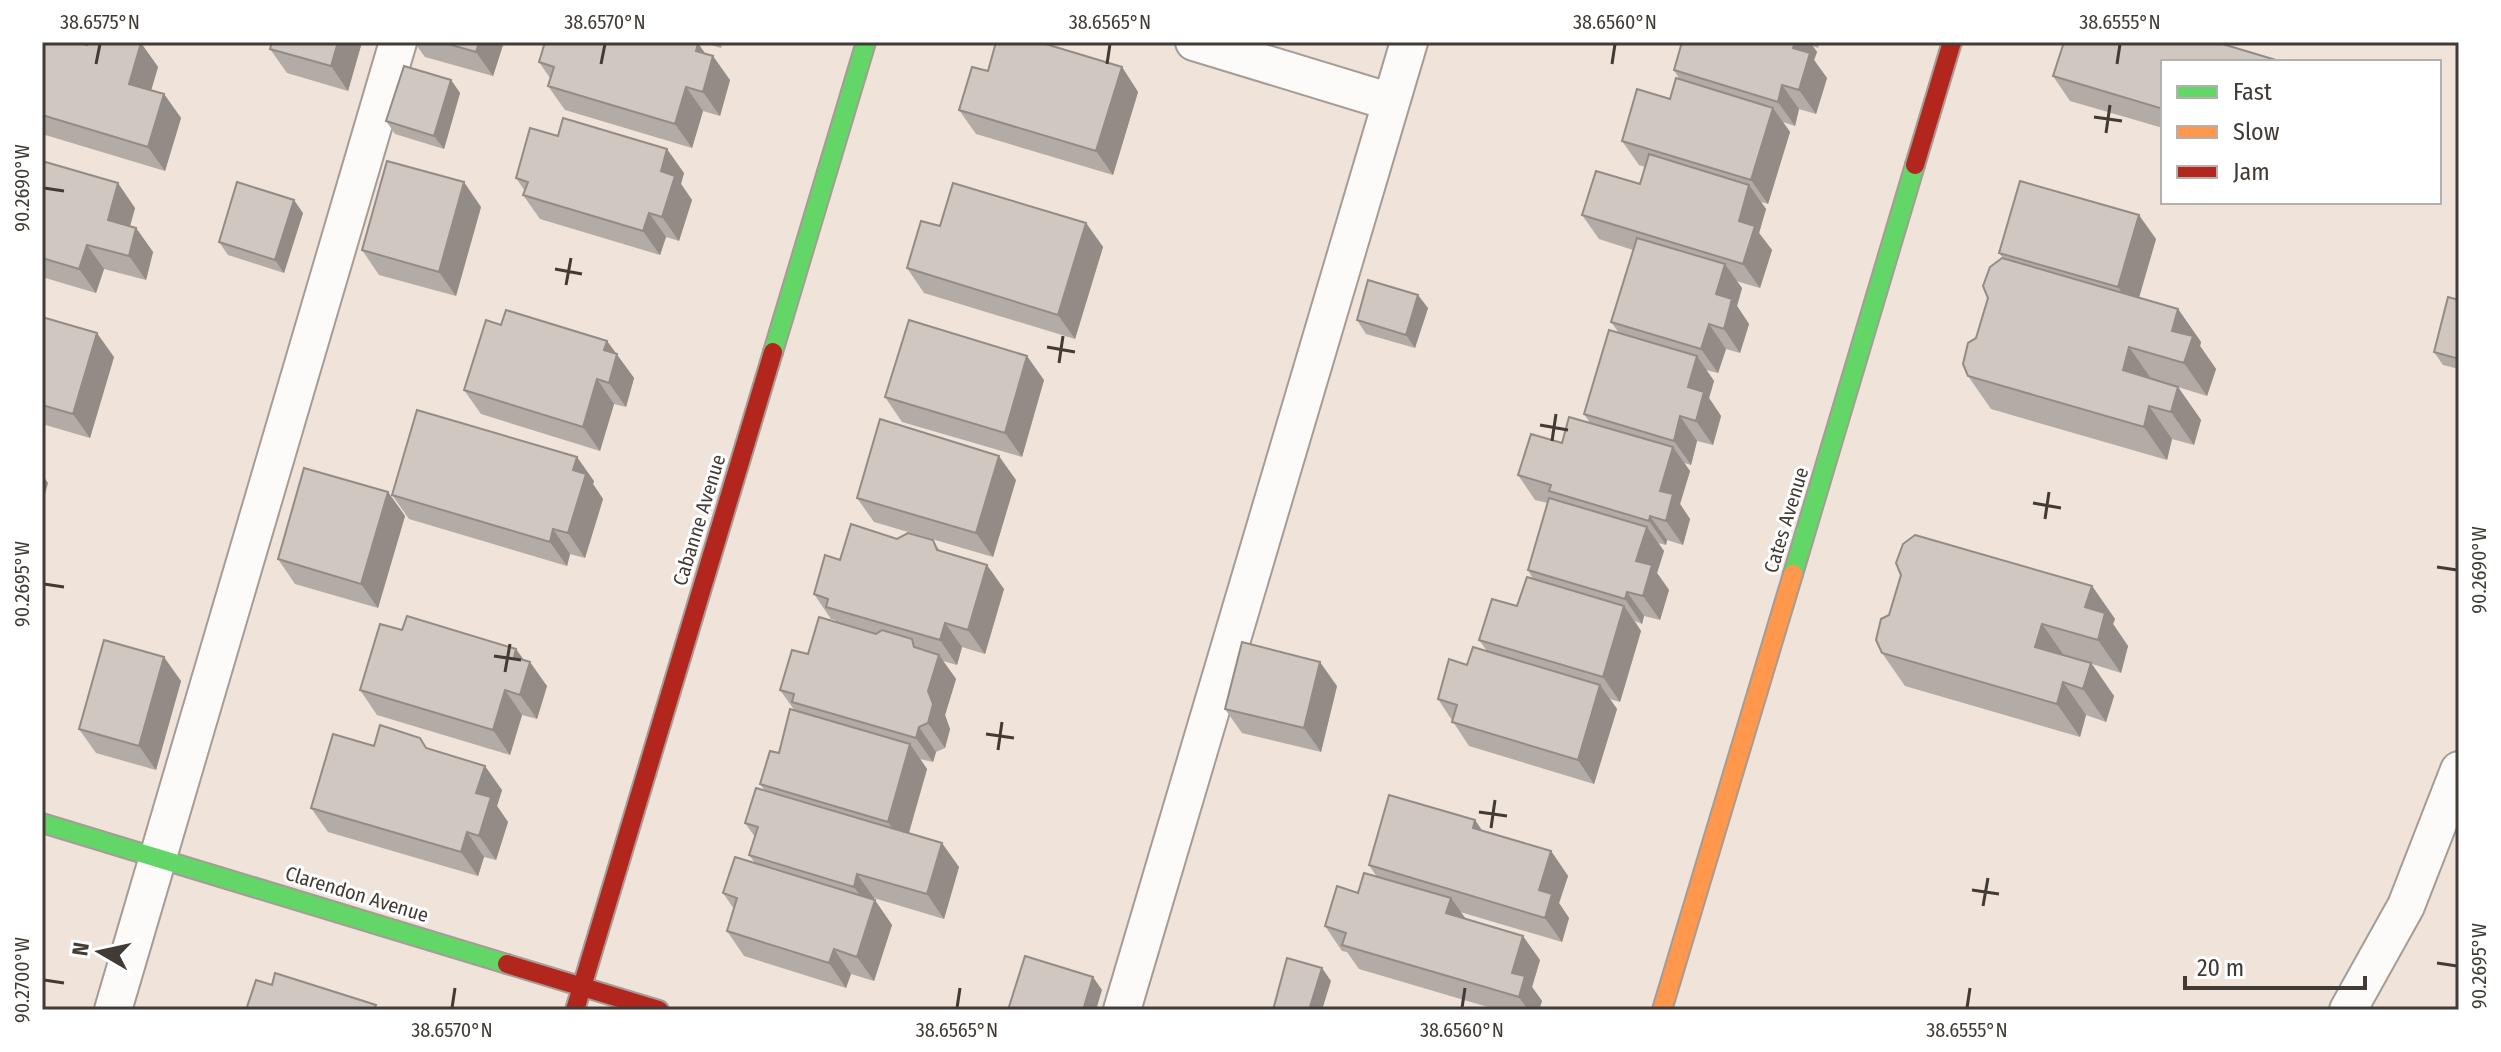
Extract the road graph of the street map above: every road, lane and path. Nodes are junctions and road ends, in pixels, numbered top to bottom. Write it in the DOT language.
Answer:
graph roads {
  1 [pos="398,42"];
  2 [pos="866,42"];
  3 [pos="1194,42"];
  4 [pos="1409,42"];
  5 [pos="1952,42"];
  6 [pos="1391,102"];
  7 [pos="2459,770"];
  8 [pos="42,823"];
  9 [pos="159,857"];
  10 [pos="582,986"];
  11 [pos="113,1010"];
  12 [pos="575,1010"];
  13 [pos="659,1010"];
  14 [pos="1122,1010"];
  15 [pos="1662,1010"];
  16 [pos="2348,1010"];
  1 -- 9 [label="lane"];
  2 -- 10 [label="street, Cabanne Avenue"];
  3 -- 6 [label="lane"];
  4 -- 6 [label="lane"];
  5 -- 15 [label="street, Cates Avenue"];
  6 -- 14 [label="lane"];
  7 -- 16 [label="lane"];
  8 -- 9 [label="street, Clarendon Avenue"];
  9 -- 10 [label="street, Clarendon Avenue"];
  9 -- 11 [label="lane"];
  10 -- 12 [label="street, Cabanne Avenue"];
  10 -- 13 [label="street, Clarendon Avenue"];
}
